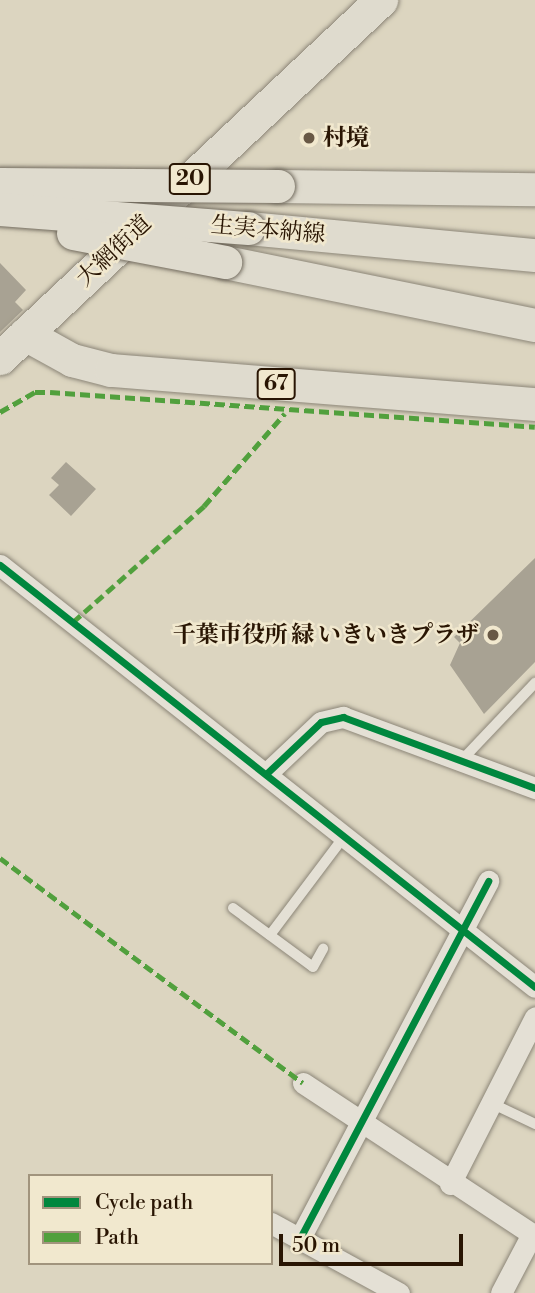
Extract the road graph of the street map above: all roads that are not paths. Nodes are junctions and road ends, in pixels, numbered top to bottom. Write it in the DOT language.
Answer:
graph roads {
  1 [pos="370,4"];
  2 [pos="0,184"];
  3 [pos="535,190"];
  4 [pos="0,209"];
  5 [pos="0,217"];
  6 [pos="535,255"];
  7 [pos="535,325"];
  8 [pos="25,334"];
  9 [pos="0,358"];
  10 [pos="535,404"];
  11 [pos="0,565"];
  12 [pos="535,682"];
  13 [pos="461,761"];
  14 [pos="267,773"];
  15 [pos="535,788"];
  16 [pos="344,838"];
  17 [pos="488,881"];
  18 [pos="233,908"];
  19 [pos="459,928"];
  20 [pos="270,935"];
  21 [pos="323,949"];
  22 [pos="535,987"];
  23 [pos="535,1017"];
  24 [pos="303,1083"];
  25 [pos="491,1103"];
  26 [pos="359,1123"];
  27 [pos="535,1124"];
  28 [pos="450,1184"];
  29 [pos="273,1224"];
  30 [pos="533,1235"];
  31 [pos="299,1240"];
  32 [pos="399,1293"];
  33 [pos="501,1293"];
  1 -- 8 [label="main road, 大網街道 / 20"];
  2 -- 3 [label="main road, bridge"];
  4 -- 6 [label="main road, 生実本納線, bridge"];
  5 -- 7 [label="main road, bridge"];
  8 -- 9 [label="main road, 大網街道 / 20"];
  8 -- 10 [label="main road, 67"];
  11 -- 14 [label="street"];
  12 -- 13 [label="lane"];
  13 -- 14 [label="street"];
  13 -- 15 [label="street"];
  14 -- 16 [label="street"];
  16 -- 19 [label="street"];
  16 -- 20 [label="lane"];
  17 -- 19 [label="street"];
  18 -- 20 [label="lane"];
  19 -- 22 [label="street"];
  19 -- 26 [label="street"];
  20 -- 21 [label="lane"];
  23 -- 25 [label="street"];
  24 -- 26 [label="street"];
  25 -- 27 [label="lane"];
  25 -- 28 [label="street"];
  26 -- 28 [label="street"];
  26 -- 31 [label="street"];
  28 -- 30 [label="street"];
  29 -- 31 [label="street"];
  30 -- 33 [label="street"];
  31 -- 32 [label="street"];
}
